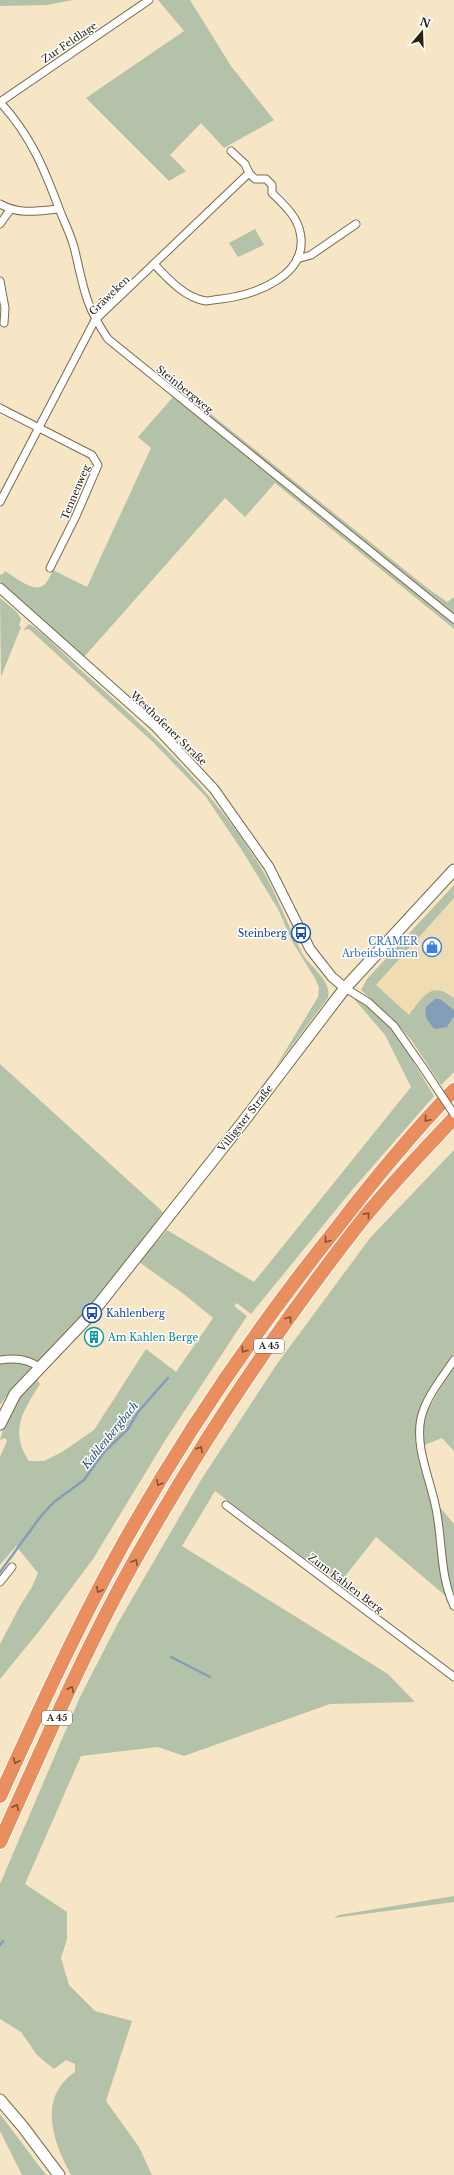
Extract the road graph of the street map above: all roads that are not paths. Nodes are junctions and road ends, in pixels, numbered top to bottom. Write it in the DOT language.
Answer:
graph roads {
  1 [pos="149,0"];
  2 [pos="0,102"];
  3 [pos="231,151"];
  4 [pos="249,173"];
  5 [pos="0,204"];
  6 [pos="59,209"];
  7 [pos="10,210"];
  8 [pos="0,224"];
  9 [pos="356,224"];
  10 [pos="297,259"];
  11 [pos="154,264"];
  12 [pos="0,281"];
  13 [pos="95,320"];
  14 [pos="4,323"];
  15 [pos="0,408"];
  16 [pos="39,428"];
  17 [pos="1,498"];
  18 [pos="50,568"];
  19 [pos="0,588"];
  20 [pos="454,619"];
  21 [pos="454,870"];
  22 [pos="345,988"];
  23 [pos="454,1090"];
  24 [pos="454,1114"];
  25 [pos="454,1118"];
  26 [pos="0,1360"];
  27 [pos="454,1360"];
  28 [pos="40,1368"];
  29 [pos="0,1424"];
  30 [pos="226,1505"];
  31 [pos="12,1567"];
  32 [pos="0,1582"];
  33 [pos="454,1606"];
  34 [pos="454,1677"];
  35 [pos="0,1796"];
  36 [pos="0,1842"];
  37 [pos="0,2100"];
  38 [pos="59,2175"];
  1 -- 2 [label="street, Zur Feldlage"];
  2 -- 6 [label="street, Steinbergweg"];
  3 -- 4 [label="street"];
  4 -- 10 [label="street"];
  4 -- 11 [label="street, Gräweken"];
  5 -- 7 [label="street"];
  6 -- 7 [label="street"];
  6 -- 13 [label="street, Steinbergweg"];
  7 -- 8 [label="street"];
  9 -- 10 [label="street"];
  10 -- 11 [label="street"];
  11 -- 13 [label="street, Gräweken"];
  12 -- 14 [label="street"];
  13 -- 16 [label="street, Gräweken"];
  13 -- 20 [label="street, Steinbergweg"];
  15 -- 16 [label="street"];
  16 -- 17 [label="street, Gräweken"];
  16 -- 18 [label="street, Tennenweg"];
  19 -- 22 [label="street, Westhofener Straße"];
  21 -- 22 [label="main road, Villigster Straße"];
  22 -- 24 [label="street, bridge"];
  22 -- 28 [label="main road, Villigster Straße"];
  23 -- 35 [label="highway, A 45, one-way"];
  36 -- 25 [label="highway, A 45, one-way"];
  26 -- 28 [label="street"];
  27 -- 33 [label="street"];
  28 -- 29 [label="main road, Villigster Straße"];
  30 -- 34 [label="street, Zum Kahlen Berg"];
  31 -- 32 [label="street"];
  37 -- 38 [label="main road"];
}
